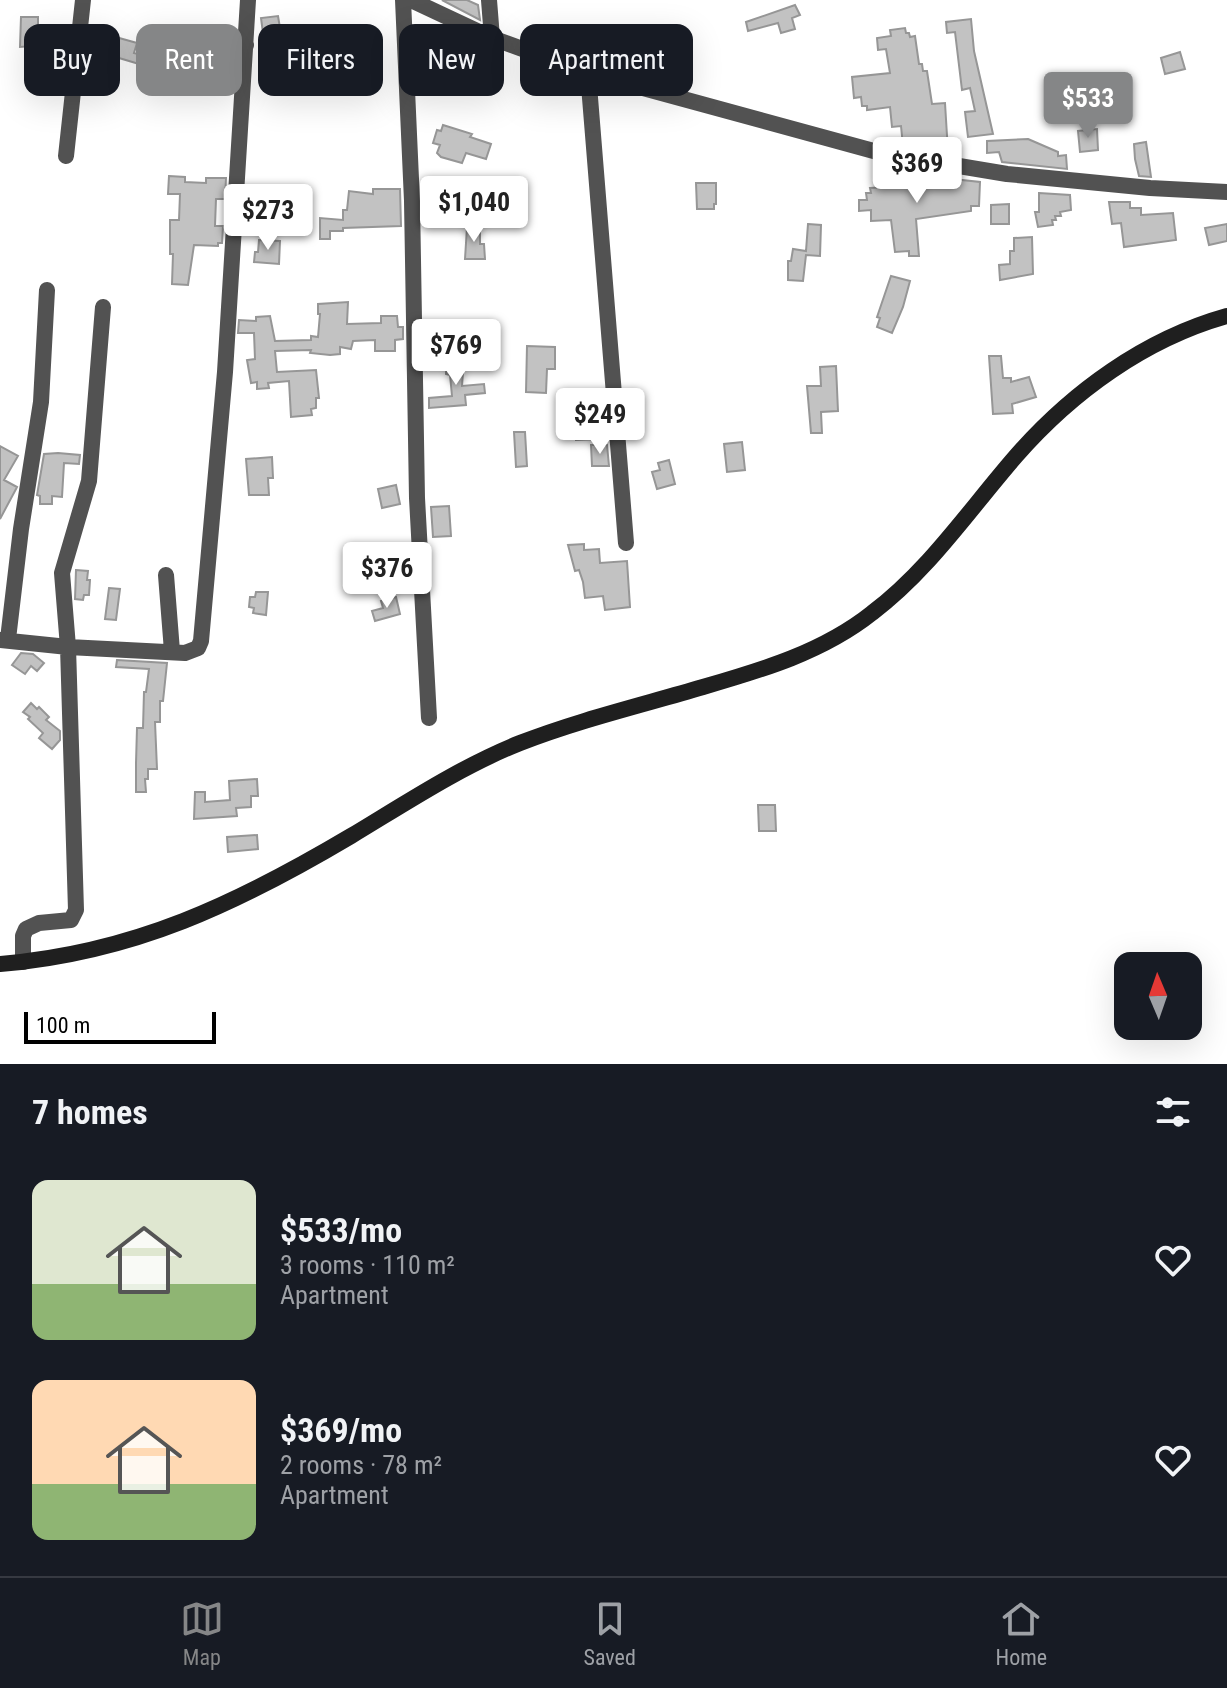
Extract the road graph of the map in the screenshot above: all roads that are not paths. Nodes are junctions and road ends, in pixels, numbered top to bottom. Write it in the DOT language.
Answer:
graph roads {
  1 [pos="83,0"];
  2 [pos="248,0"];
  3 [pos="403,0"];
  4 [pos="411,0"];
  5 [pos="489,0"];
  6 [pos="462,24"];
  7 [pos="491,24"];
  8 [pos="242,43"];
  9 [pos="246,45"];
  10 [pos="590,96"];
  11 [pos="672,96"];
  12 [pos="66,156"];
  13 [pos="1227,192"];
  14 [pos="47,290"];
  15 [pos="103,307"];
  16 [pos="1227,316"];
  17 [pos="626,543"];
  18 [pos="166,575"];
  19 [pos="4,639"];
  20 [pos="68,647"];
  21 [pos="172,651"];
  22 [pos="429,718"];
  23 [pos="23,962"];
  24 [pos="0,964"];
  1 -- 12 [label="street"];
  2 -- 9 [label="street"];
  3 -- 22 [label="street"];
  4 -- 6 [label="street"];
  5 -- 7 [label="street"];
  8 -- 9 [label="street"];
  9 -- 21 [label="street"];
  10 -- 17 [label="street"];
  11 -- 13 [label="street"];
  14 -- 19 [label="street"];
  15 -- 20 [label="street"];
  16 -- 23 [label="main road"];
  18 -- 21 [label="street"];
  19 -- 20 [label="street"];
  20 -- 21 [label="street"];
  20 -- 23 [label="street"];
  23 -- 24 [label="main road"];
}
